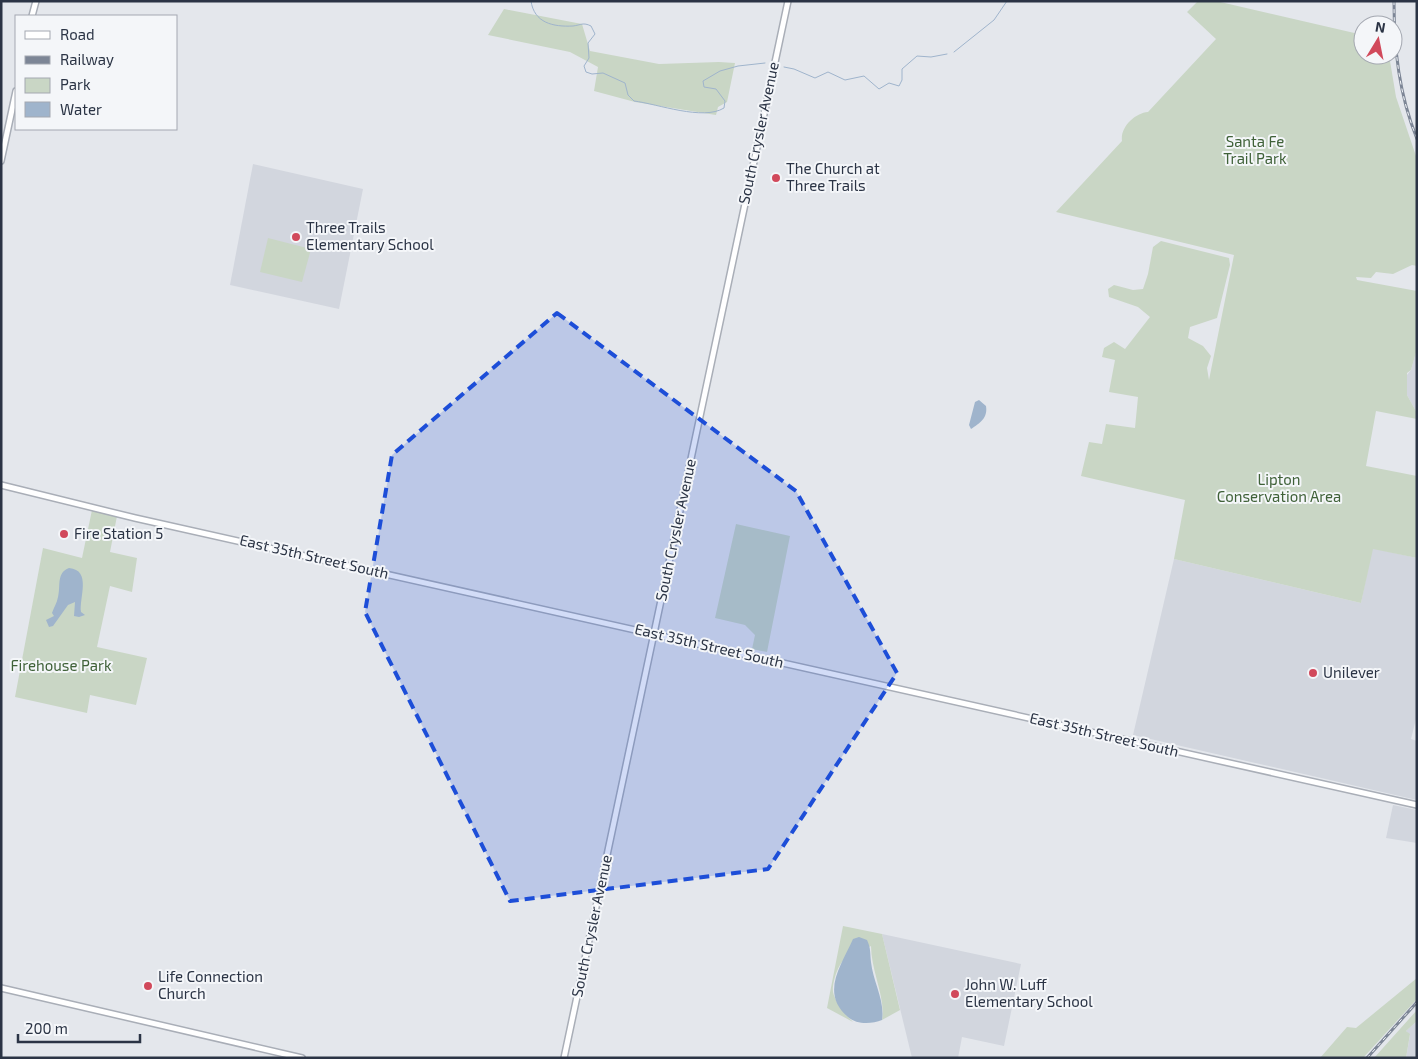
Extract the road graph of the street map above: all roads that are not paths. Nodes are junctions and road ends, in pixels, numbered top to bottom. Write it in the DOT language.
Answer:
graph roads {
  1 [pos="36,1"];
  2 [pos="788,1"];
  3 [pos="32,15"];
  4 [pos="15,96"];
  5 [pos="1,161"];
  6 [pos="1,485"];
  7 [pos="654,634"];
  8 [pos="1417,806"];
  9 [pos="1,988"];
  10 [pos="302,1058"];
  11 [pos="564,1058"];
  1 -- 3 [label="main road"];
  2 -- 7 [label="main road, South Crysler Avenue"];
  4 -- 5 [label="main road"];
  6 -- 7 [label="main road, East 35th Street South"];
  7 -- 8 [label="main road, East 35th Street South"];
  7 -- 11 [label="main road, South Crysler Avenue"];
  9 -- 10 [label="main road"];
}
